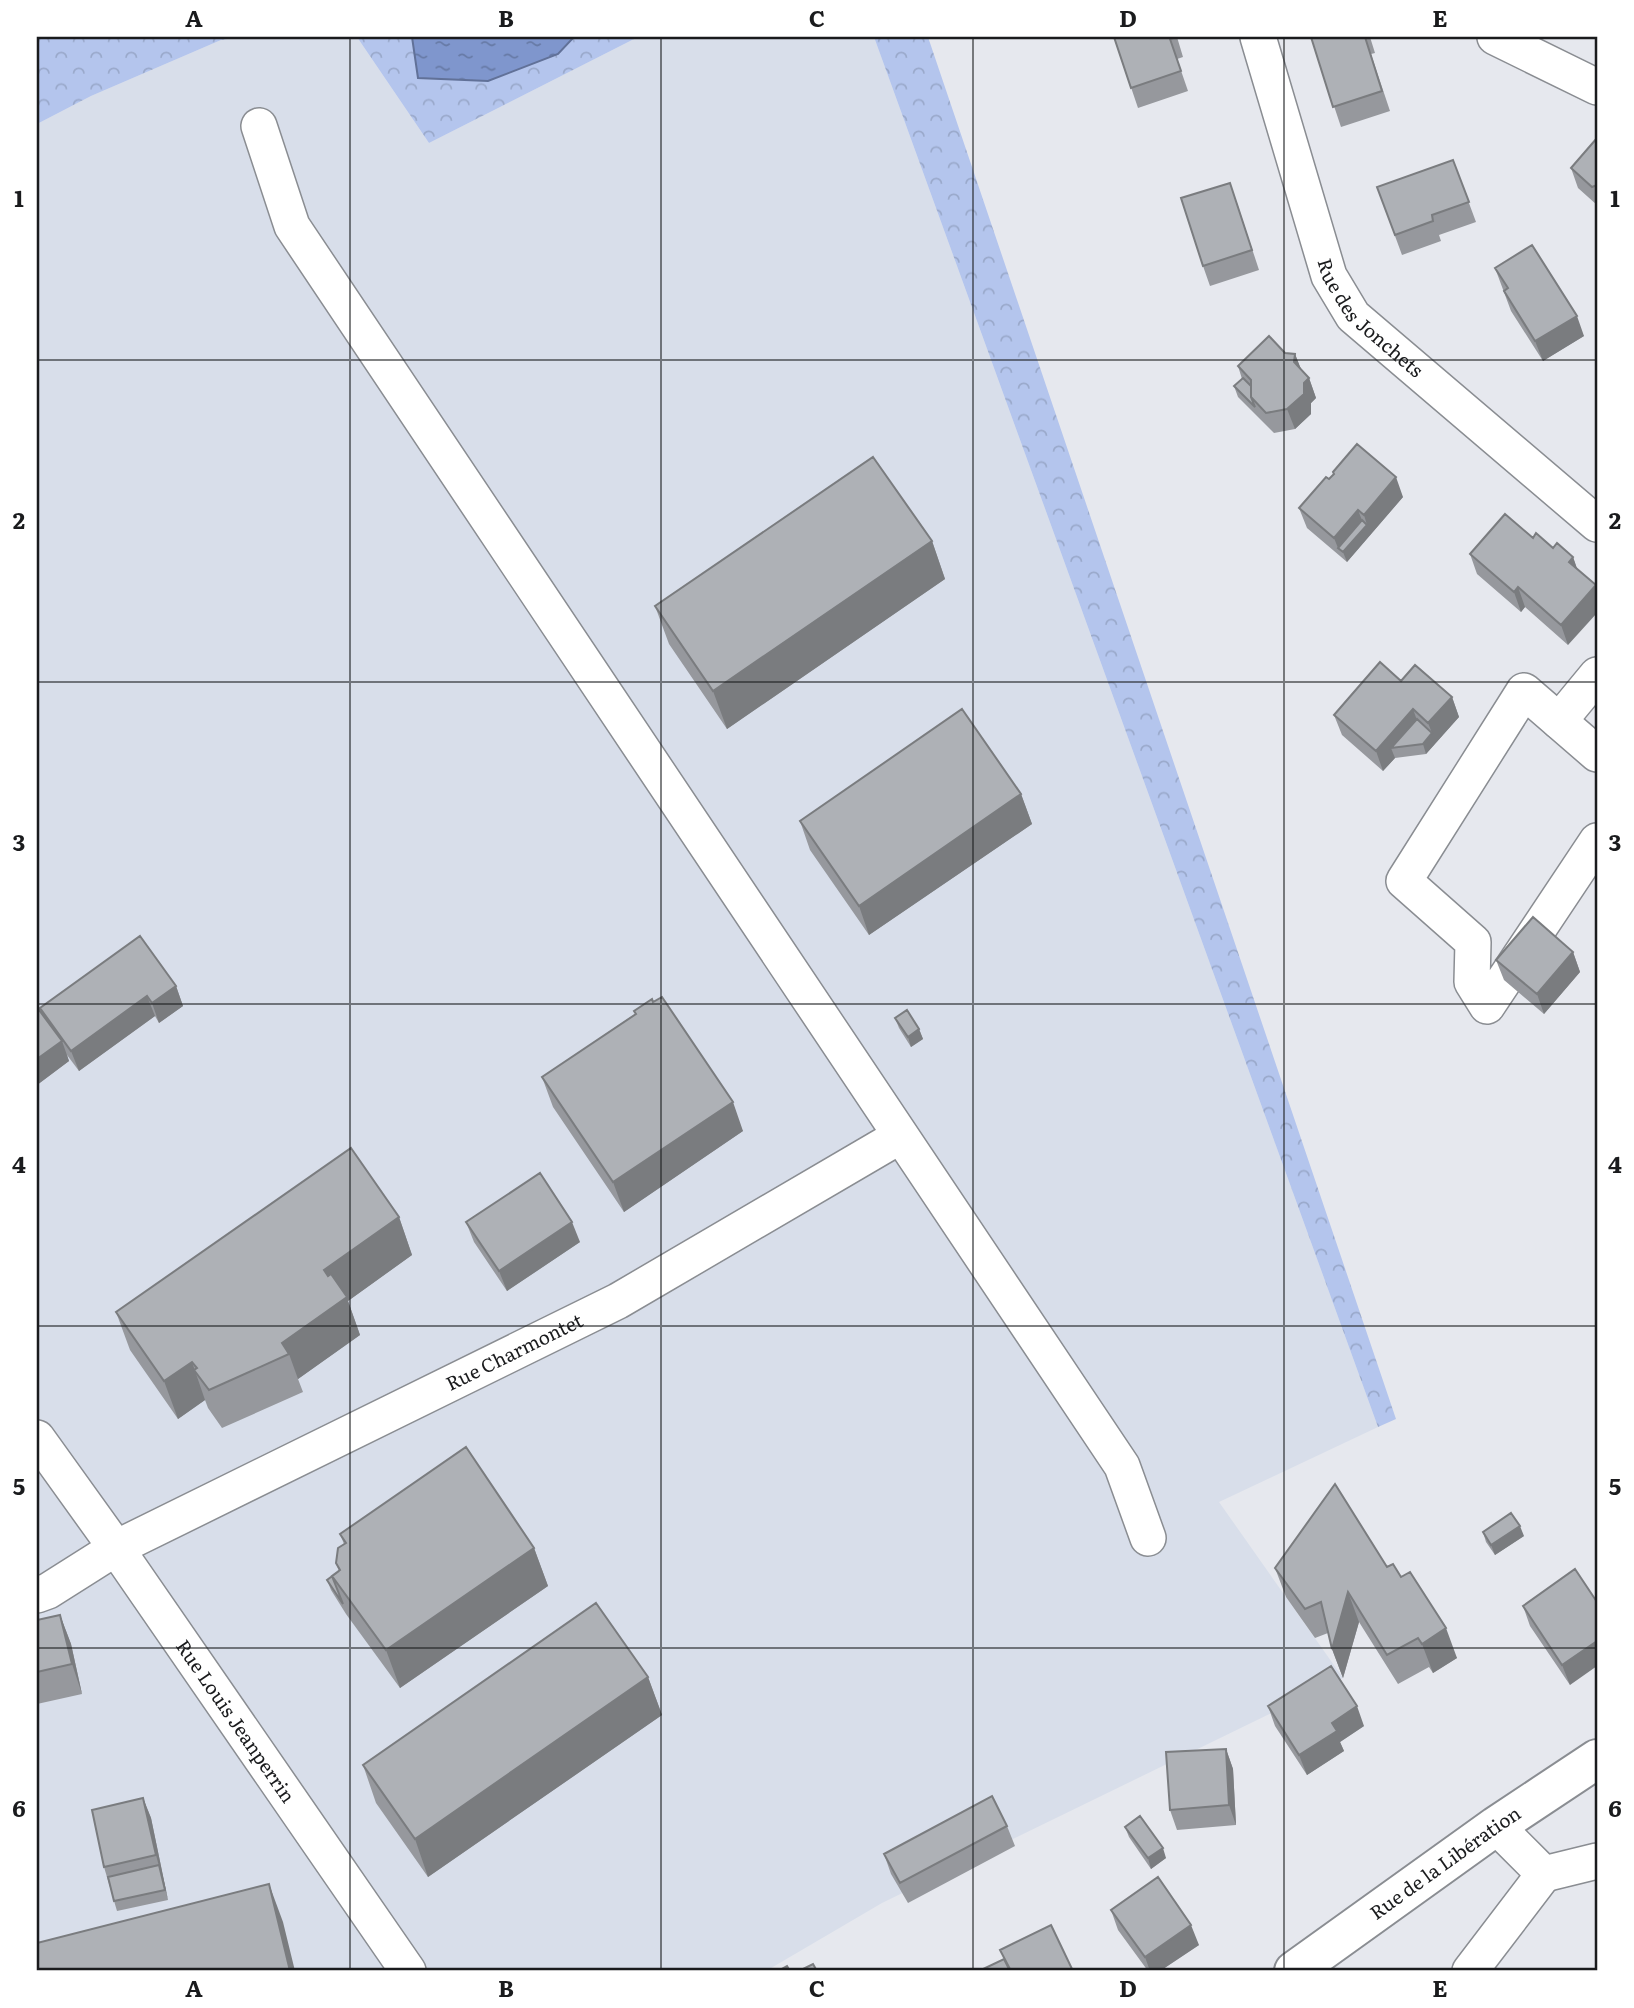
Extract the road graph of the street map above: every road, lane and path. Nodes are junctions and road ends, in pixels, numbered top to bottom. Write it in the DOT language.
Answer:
graph roads {
  1 [pos="1258,37"];
  2 [pos="1495,37"];
  3 [pos="1597,87"];
  4 [pos="259,126"];
  5 [pos="1597,524"];
  6 [pos="1597,675"];
  7 [pos="1559,721"];
  8 [pos="1597,754"];
  9 [pos="1597,841"];
  10 [pos="900,1136"];
  11 [pos="37,1438"];
  12 [pos="1148,1538"];
  13 [pos="116,1548"];
  14 [pos="37,1595"];
  15 [pos="1597,1759"];
  16 [pos="1496,1826"];
  17 [pos="1597,1861"];
  18 [pos="1544,1874"];
  19 [pos="408,1971"];
  20 [pos="1294,1971"];
  21 [pos="1471,1971"];
  1 -- 5 [label="street, Rue des Jonchets"];
  2 -- 3 [label="street"];
  4 -- 10 [label="street"];
  6 -- 7 [label="street"];
  7 -- 8 [label="street"];
  7 -- 9 [label="street"];
  10 -- 12 [label="street"];
  10 -- 13 [label="street, Rue Charmontet"];
  11 -- 13 [label="street, Rue Louis Jeanperrin"];
  13 -- 14 [label="street"];
  13 -- 19 [label="street, Rue Louis Jeanperrin"];
  15 -- 16 [label="street, Rue de la Libération"];
  16 -- 18 [label="street"];
  16 -- 20 [label="street, Rue de la Libération"];
  17 -- 18 [label="street"];
  18 -- 21 [label="street"];
}
